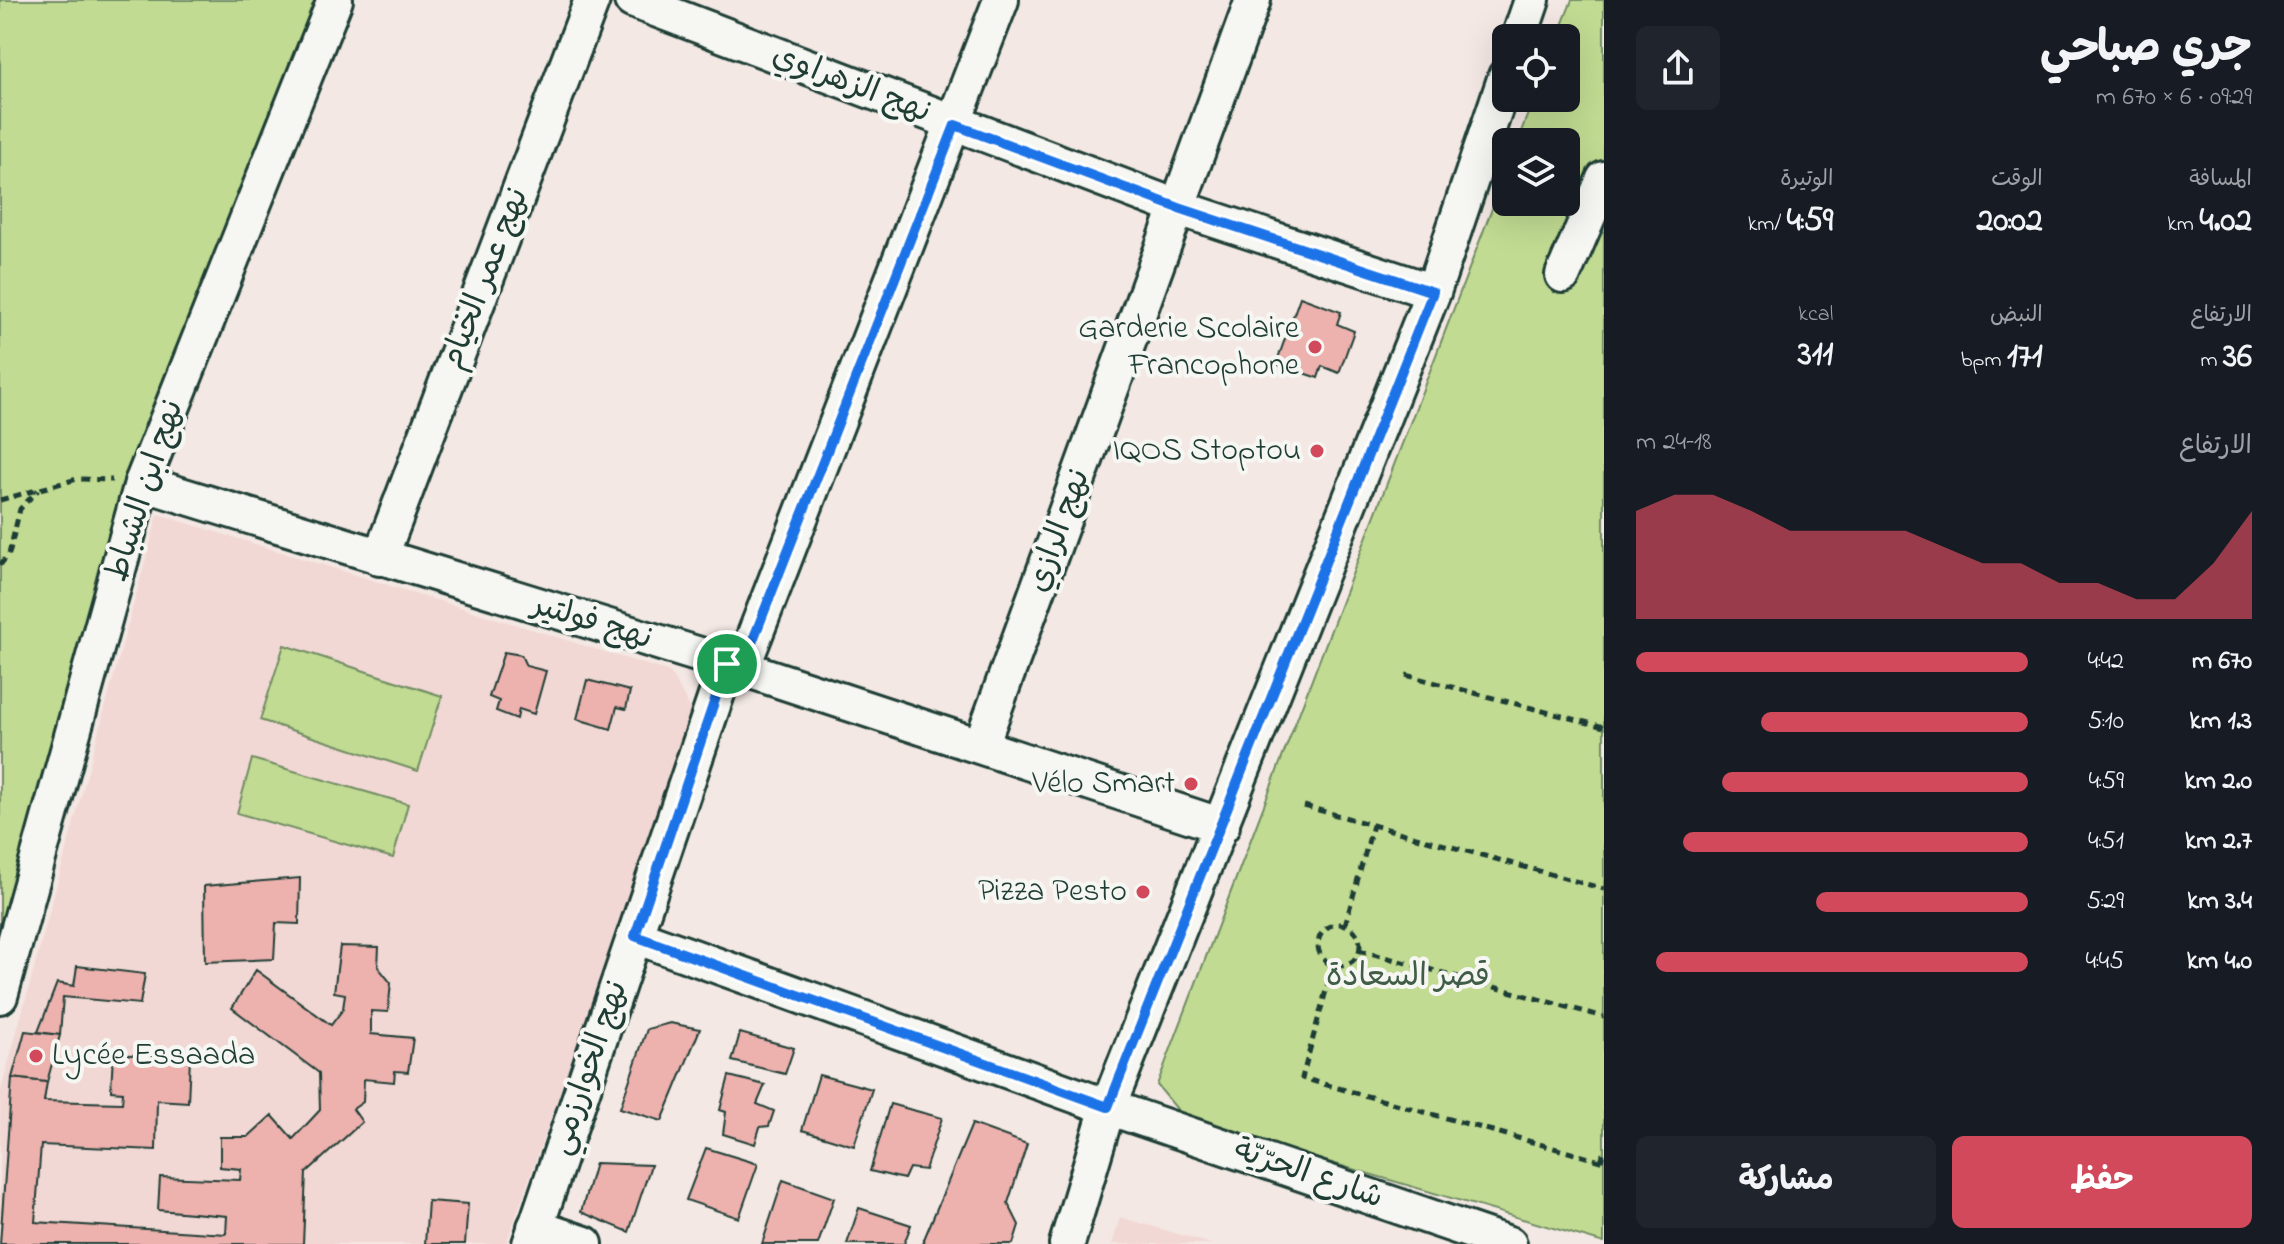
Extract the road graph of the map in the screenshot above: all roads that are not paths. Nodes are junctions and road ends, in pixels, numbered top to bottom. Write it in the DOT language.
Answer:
graph roads {
  1 [pos="335,0"];
  2 [pos="592,0"];
  3 [pos="632,0"];
  4 [pos="1001,0"];
  5 [pos="1253,0"];
  6 [pos="1532,0"];
  7 [pos="1524,24"];
  8 [pos="1494,112"];
  9 [pos="955,125"];
  10 [pos="1604,179"];
  11 [pos="1179,208"];
  12 [pos="1563,275"];
  13 [pos="1433,292"];
  14 [pos="142,483"];
  15 [pos="380,558"];
  16 [pos="734,666"];
  17 [pos="981,745"];
  18 [pos="1222,826"];
  19 [pos="635,936"];
  20 [pos="0,996"];
  21 [pos="1108,1107"];
  22 [pos="533,1236"];
  23 [pos="585,1244"];
  24 [pos="1067,1244"];
  25 [pos="1509,1244"];
  1 -- 14 [label="street, نهج ابن الشباط"];
  2 -- 15 [label="street, نهج عمر الخيام"];
  3 -- 9 [label="street, نهج الزهراوي"];
  4 -- 9 [label="street, نهج الخوارزمي"];
  5 -- 11 [label="street, نهج الرازي"];
  6 -- 7 [label="street"];
  8 -- 13 [label="street"];
  9 -- 11 [label="street, نهج الزهراوي"];
  9 -- 16 [label="street, نهج الخوارزمي"];
  10 -- 12 [label="street"];
  11 -- 13 [label="street, نهج الزهراوي"];
  11 -- 17 [label="street, نهج الرازي"];
  13 -- 18 [label="street"];
  14 -- 15 [label="street, نهج فولتير"];
  14 -- 20 [label="street, نهج ابن الشباط"];
  15 -- 16 [label="street, نهج فولتير"];
  16 -- 17 [label="street, نهج فولتير"];
  16 -- 19 [label="street, نهج الخوارزمي"];
  17 -- 18 [label="street, نهج فولتير"];
  18 -- 21 [label="street"];
  19 -- 21 [label="street, شارع الحرّيّة"];
  19 -- 22 [label="street, نهج الخوارزمي"];
  21 -- 24 [label="street"];
  21 -- 25 [label="street, شارع الحرّيّة"];
  22 -- 23 [label="street"];
}
